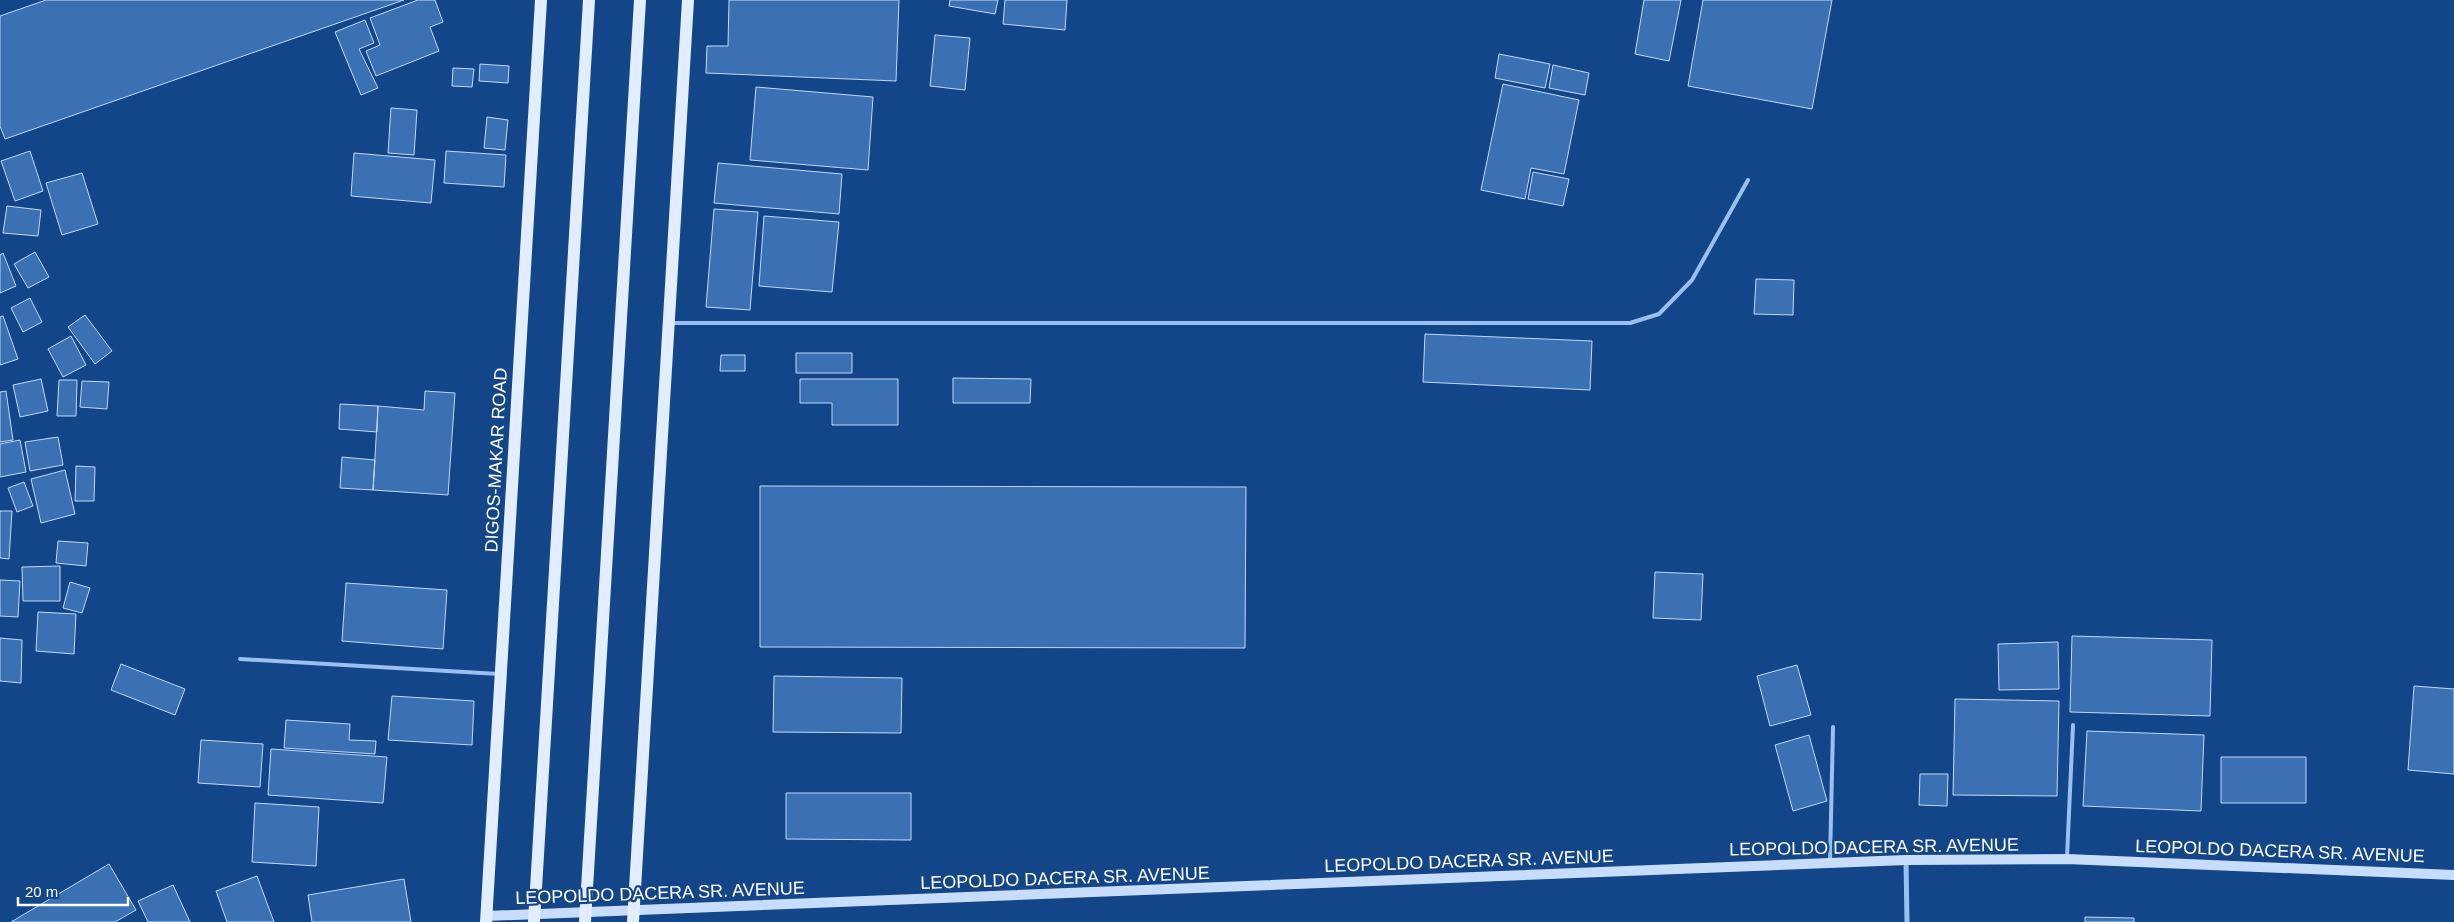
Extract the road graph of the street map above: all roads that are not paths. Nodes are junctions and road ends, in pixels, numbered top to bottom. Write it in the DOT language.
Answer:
graph roads {
  1 [pos="541,0"];
  2 [pos="589,0"];
  3 [pos="640,0"];
  4 [pos="688,0"];
  5 [pos="1748,180"];
  6 [pos="669,323"];
  7 [pos="240,659"];
  8 [pos="501,674"];
  9 [pos="2073,725"];
  10 [pos="1833,727"];
  11 [pos="2067,859"];
  12 [pos="1906,860"];
  13 [pos="1830,862"];
  14 [pos="2454,875"];
  15 [pos="633,916"];
  16 [pos="486,919"];
  17 [pos="534,922"];
  18 [pos="585,922"];
  19 [pos="1907,922"];
  1 -- 8 [label="main road, DIGOS-MAKAR ROAD"];
  2 -- 17 [label="main road"];
  3 -- 18 [label="main road"];
  4 -- 6 [label="main road"];
  5 -- 6 [label="lane"];
  6 -- 15 [label="main road"];
  7 -- 8 [label="lane"];
  8 -- 16 [label="main road, DIGOS-MAKAR ROAD"];
  9 -- 11 [label="lane"];
  10 -- 13 [label="lane"];
  11 -- 12 [label="main road, LEOPOLDO DACERA SR. AVENUE"];
  11 -- 14 [label="main road, LEOPOLDO DACERA SR. AVENUE"];
  12 -- 13 [label="main road, LEOPOLDO DACERA SR. AVENUE"];
  12 -- 19 [label="street"];
  13 -- 15 [label="main road, LEOPOLDO DACERA SR. AVENUE"];
  15 -- 16 [label="main road, LEOPOLDO DACERA SR. AVENUE"];
}
